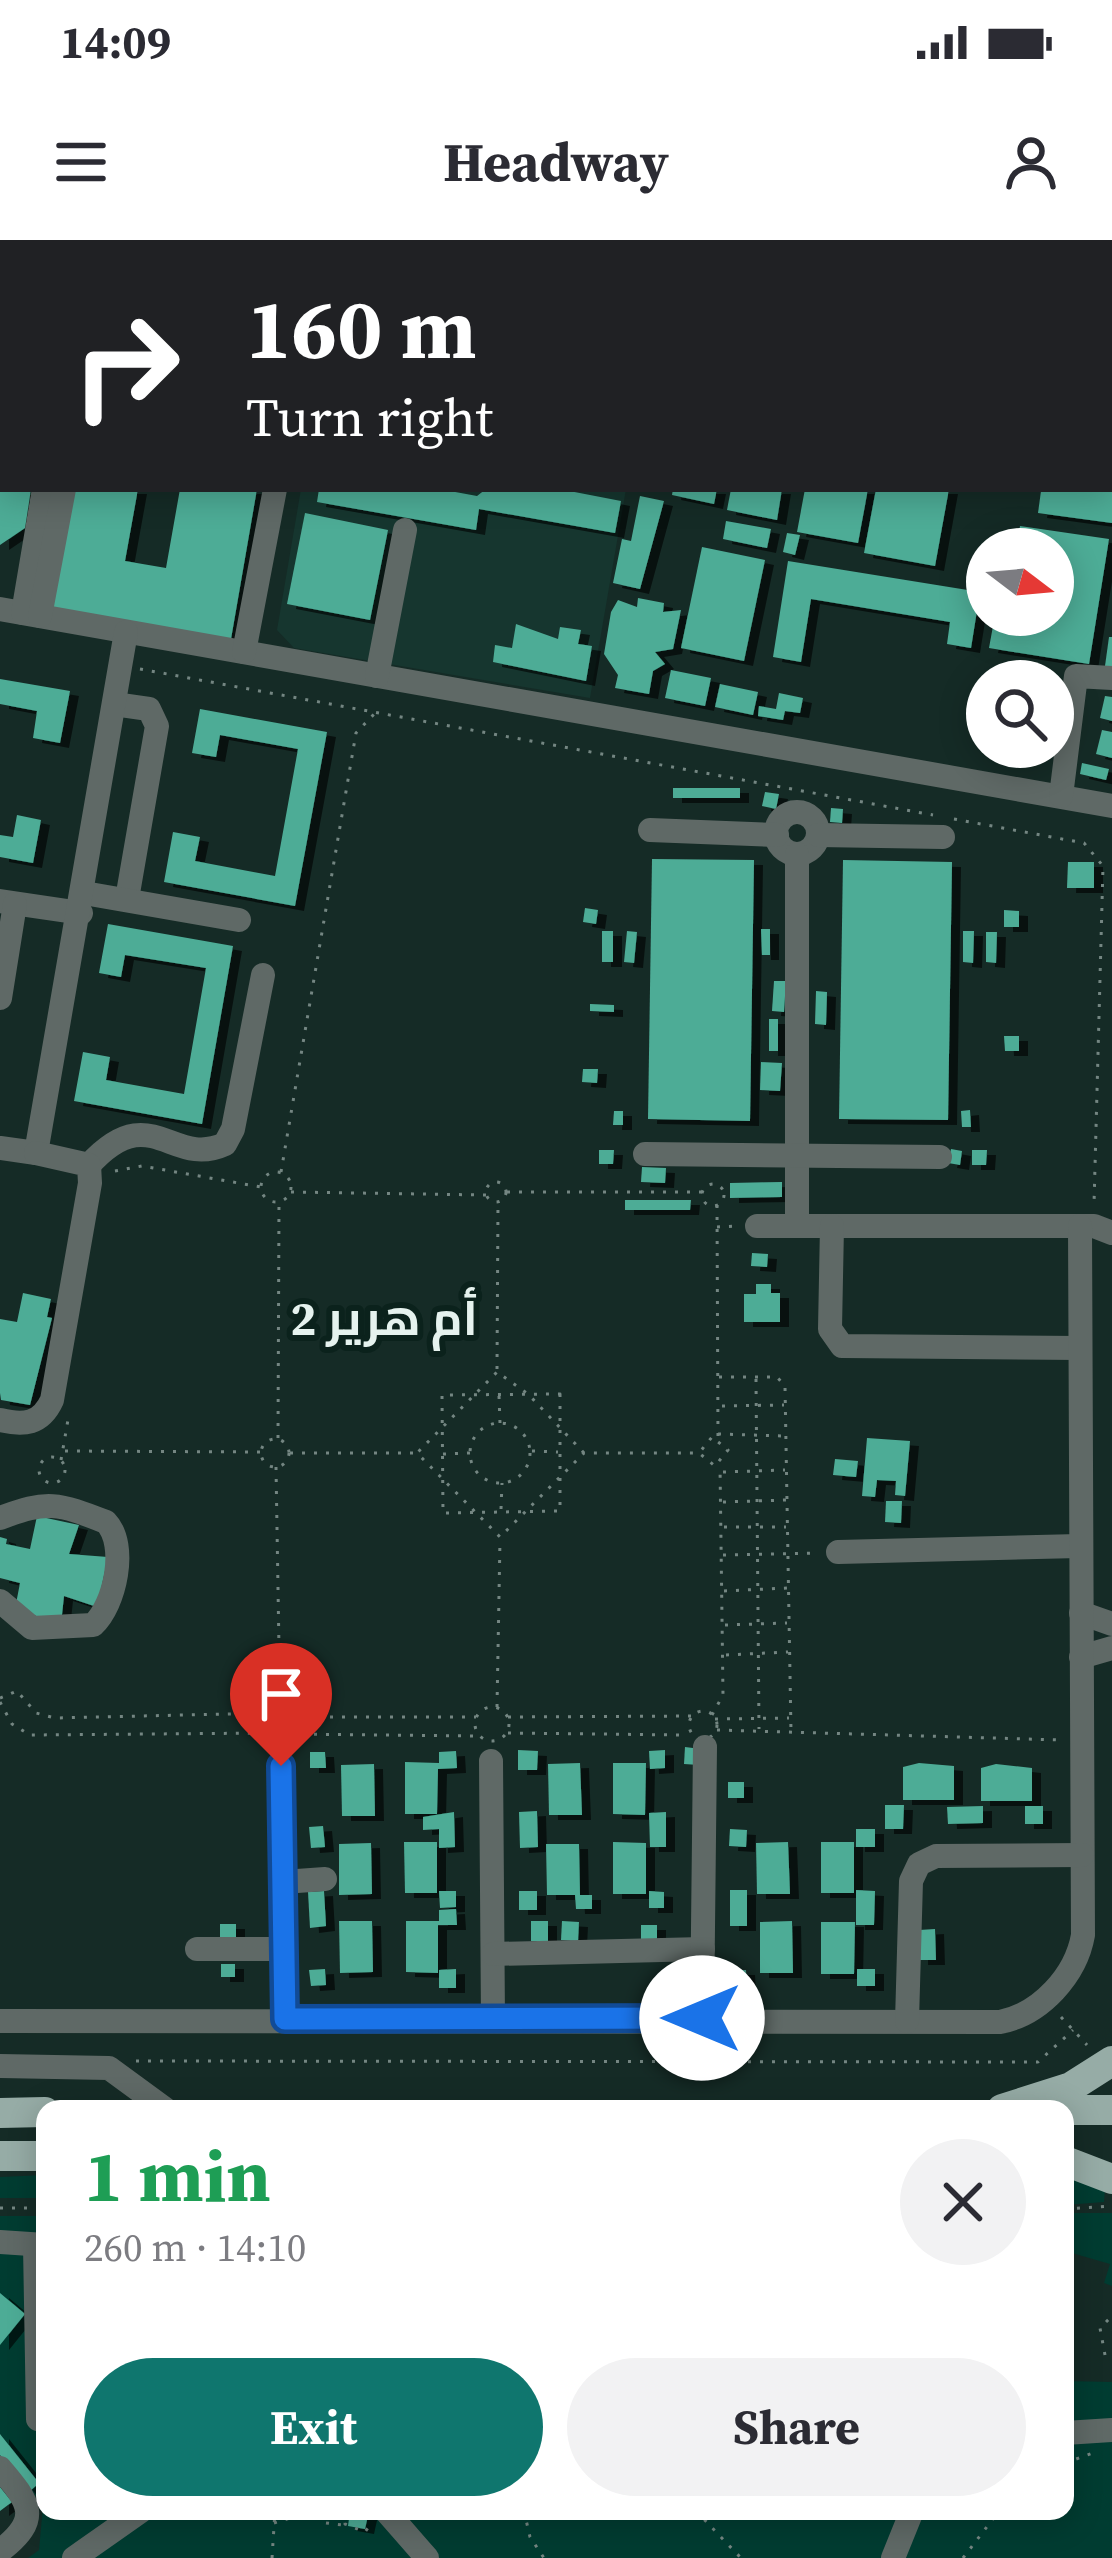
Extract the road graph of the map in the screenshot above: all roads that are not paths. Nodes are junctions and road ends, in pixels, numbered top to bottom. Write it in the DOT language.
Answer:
graph roads {
  1 [pos="63,492"];
  2 [pos="274,492"];
  3 [pos="41,504"];
  4 [pos="406,530"];
  5 [pos="22,613"];
  6 [pos="126,632"];
  7 [pos="244,652"];
  8 [pos="377,676"];
  9 [pos="1112,678"];
  10 [pos="114,704"];
  11 [pos="1061,796"];
  12 [pos="1112,806"];
  13 [pos="650,830"];
  14 [pos="777,835"];
  15 [pos="818,835"];
  16 [pos="944,837"];
  17 [pos="797,854"];
  18 [pos="127,899"];
  19 [pos="8,903"];
  20 [pos="82,903"];
  21 [pos="239,920"];
  22 [pos="263,975"];
  23 [pos="0,998"];
  24 [pos="0,1148"];
  25 [pos="36,1153"];
  26 [pos="645,1154"];
  27 [pos="797,1156"];
  28 [pos="940,1157"];
  29 [pos="90,1174"];
  30 [pos="757,1226"];
  31 [pos="797,1226"];
  32 [pos="832,1226"];
  33 [pos="1099,1226"];
  34 [pos="1080,1348"];
  35 [pos="0,1420"];
  36 [pos="0,1518"];
  37 [pos="1079,1546"];
  38 [pos="838,1552"];
  39 [pos="0,1601"];
  40 [pos="1081,1613"];
  41 [pos="1112,1624"];
  42 [pos="1112,1648"];
  43 [pos="1081,1657"];
  44 [pos="705,1737"];
  45 [pos="491,1761"];
  46 [pos="281,1766"];
  47 [pos="1082,1855"];
  48 [pos="325,1879"];
  49 [pos="283,1882"];
  50 [pos="284,1948"];
  51 [pos="197,1949"];
  52 [pos="704,1949"];
  53 [pos="493,1954"];
  54 [pos="702,2018"];
  55 [pos="285,2019"];
  56 [pos="493,2019"];
  57 [pos="0,2020"];
  58 [pos="907,2021"];
  59 [pos="1109,2064"];
  60 [pos="0,2066"];
  61 [pos="153,2100"];
  62 [pos="1029,2100"];
  63 [pos="1074,2110"];
  64 [pos="1112,2110"];
  65 [pos="36,2112"];
  66 [pos="0,2113"];
  67 [pos="1112,2154"];
  68 [pos="0,2156"];
  69 [pos="36,2156"];
  70 [pos="1074,2156"];
  71 [pos="1074,2161"];
  72 [pos="1112,2179"];
  73 [pos="0,2242"];
  74 [pos="36,2245"];
  75 [pos="1112,2430"];
  76 [pos="1074,2432"];
  77 [pos="0,2468"];
  78 [pos="128,2520"];
  79 [pos="394,2520"];
  80 [pos="908,2520"];
  81 [pos="0,2551"];
  82 [pos="74,2558"];
  83 [pos="427,2558"];
  84 [pos="893,2558"];
  1 -- 5 [label="street"];
  2 -- 7 [label="street"];
  3 -- 5 [label="street"];
  4 -- 8 [label="street"];
  5 -- 6 [label="street"];
  6 -- 7 [label="street"];
  6 -- 10 [label="street"];
  7 -- 8 [label="street"];
  8 -- 11 [label="street"];
  9 -- 11 [label="street"];
  10 -- 18 [label="street"];
  10 -- 20 [label="street"];
  11 -- 12 [label="street"];
  13 -- 14 [label="street"];
  14 -- 15 [label="street"];
  14 -- 17 [label="street"];
  15 -- 16 [label="street"];
  15 -- 17 [label="street"];
  17 -- 27 [label="street"];
  18 -- 20 [label="street"];
  18 -- 21 [label="street"];
  19 -- 20 [label="street"];
  19 -- 23 [label="street"];
  20 -- 25 [label="street"];
  22 -- 29 [label="street"];
  24 -- 25 [label="street"];
  25 -- 29 [label="street"];
  26 -- 27 [label="street"];
  27 -- 28 [label="street"];
  27 -- 31 [label="street"];
  29 -- 35 [label="street"];
  30 -- 31 [label="street"];
  31 -- 32 [label="street"];
  32 -- 33 [label="street"];
  32 -- 34 [label="street"];
  33 -- 34 [label="street"];
  34 -- 37 [label="street"];
  36 -- 39 [label="street"];
  37 -- 38 [label="street"];
  37 -- 40 [label="street"];
  40 -- 41 [label="street"];
  40 -- 43 [label="street"];
  42 -- 43 [label="street"];
  43 -- 47 [label="street"];
  44 -- 52 [label="street"];
  45 -- 53 [label="street"];
  46 -- 49 [label="street"];
  47 -- 58 [label="street"];
  47 -- 58 [label="street"];
  48 -- 49 [label="street"];
  49 -- 50 [label="street"];
  50 -- 51 [label="street"];
  50 -- 55 [label="street"];
  52 -- 53 [label="street"];
  52 -- 54 [label="street"];
  53 -- 56 [label="street"];
  54 -- 56 [label="street"];
  54 -- 58 [label="street"];
  55 -- 56 [label="street"];
  55 -- 57 [label="street"];
  59 -- 62 [label="main road"];
  60 -- 61 [label="street"];
  63 -- 64 [label="main road"];
  65 -- 66 [label="main road"];
  67 -- 70 [label="main road"];
  68 -- 69 [label="main road"];
  71 -- 72 [label="main road"];
  73 -- 74 [label="street"];
  75 -- 76 [label="street"];
  77 -- 81 [label="street"];
  78 -- 82 [label="street"];
  79 -- 83 [label="street"];
  80 -- 84 [label="street"];
}
